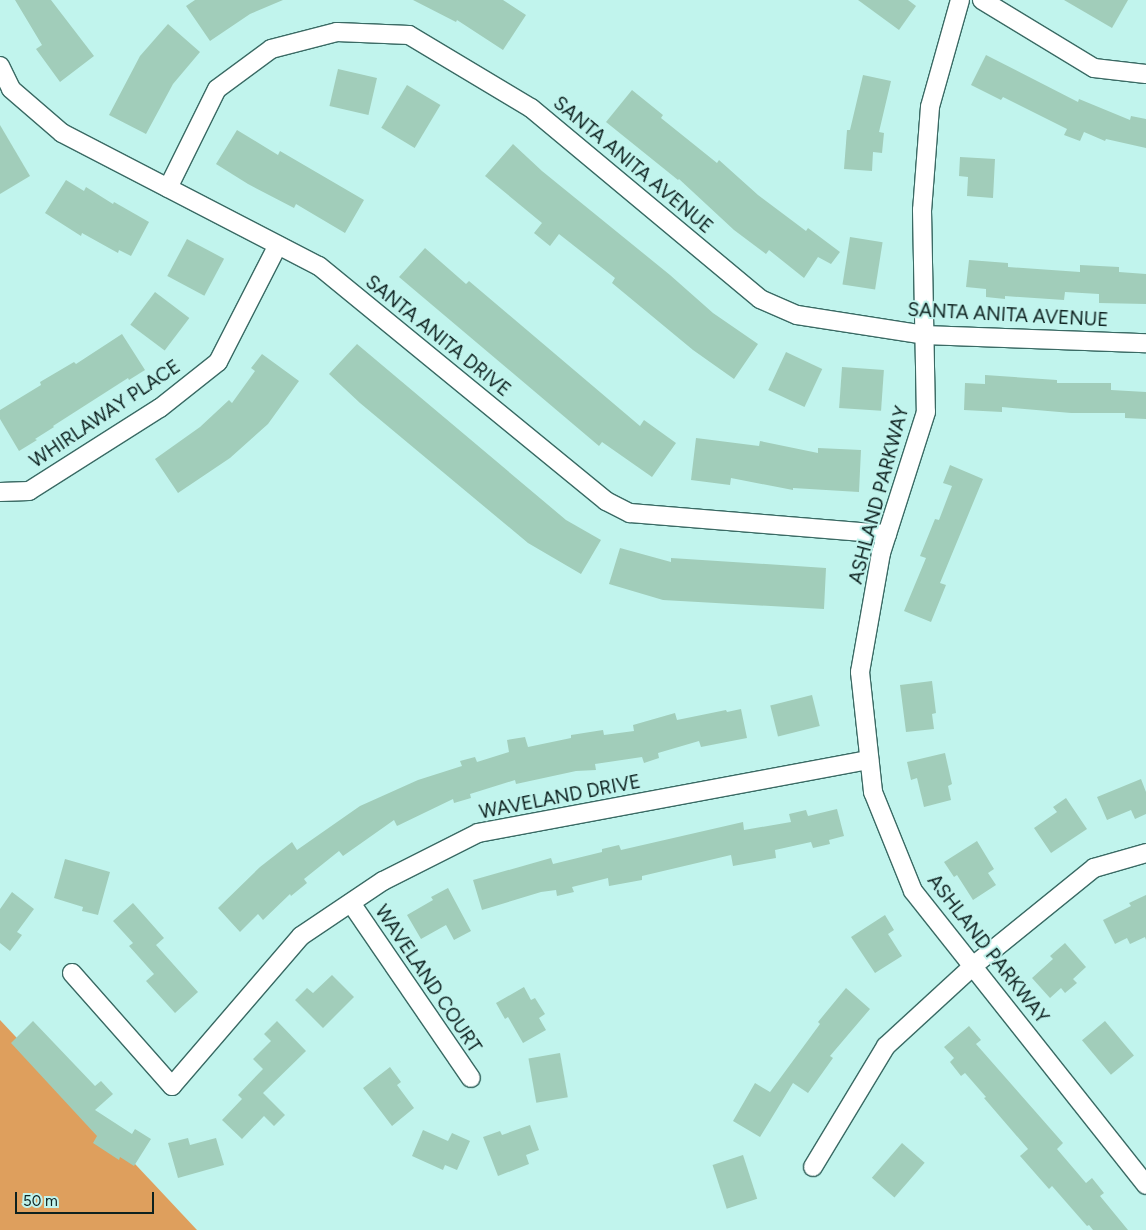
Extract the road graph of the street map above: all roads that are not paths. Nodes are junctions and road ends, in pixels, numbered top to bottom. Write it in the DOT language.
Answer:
graph roads {
  1 [pos="960,0"];
  2 [pos="982,0"];
  3 [pos="0,66"];
  4 [pos="1146,74"];
  5 [pos="6,92"];
  6 [pos="168,188"];
  7 [pos="278,245"];
  8 [pos="924,335"];
  9 [pos="1146,343"];
  10 [pos="0,492"];
  11 [pos="887,534"];
  12 [pos="870,760"];
  13 [pos="1146,853"];
  14 [pos="350,903"];
  15 [pos="973,966"];
  16 [pos="72,973"];
  17 [pos="471,1078"];
  18 [pos="813,1167"];
  19 [pos="1146,1185"];
  1 -- 8 [label="street, ASHLAND PARKWAY"];
  2 -- 4 [label="street"];
  3 -- 5 [label="street, SANTA ANITA DRIVE"];
  5 -- 6 [label="street, SANTA ANITA DRIVE"];
  6 -- 7 [label="street, SANTA ANITA DRIVE"];
  6 -- 8 [label="street, SANTA ANITA AVENUE"];
  7 -- 10 [label="street, WHIRLAWAY PLACE"];
  7 -- 11 [label="street, SANTA ANITA DRIVE"];
  8 -- 9 [label="street, SANTA ANITA AVENUE"];
  8 -- 11 [label="street, ASHLAND PARKWAY"];
  11 -- 12 [label="street, ASHLAND PARKWAY"];
  12 -- 14 [label="street, WAVELAND DRIVE"];
  12 -- 15 [label="street, ASHLAND PARKWAY"];
  13 -- 15 [label="street"];
  14 -- 16 [label="street, WAVELAND DRIVE"];
  14 -- 17 [label="street, WAVELAND COURT"];
  15 -- 18 [label="street"];
  15 -- 19 [label="street, ASHLAND PARKWAY"];
}
